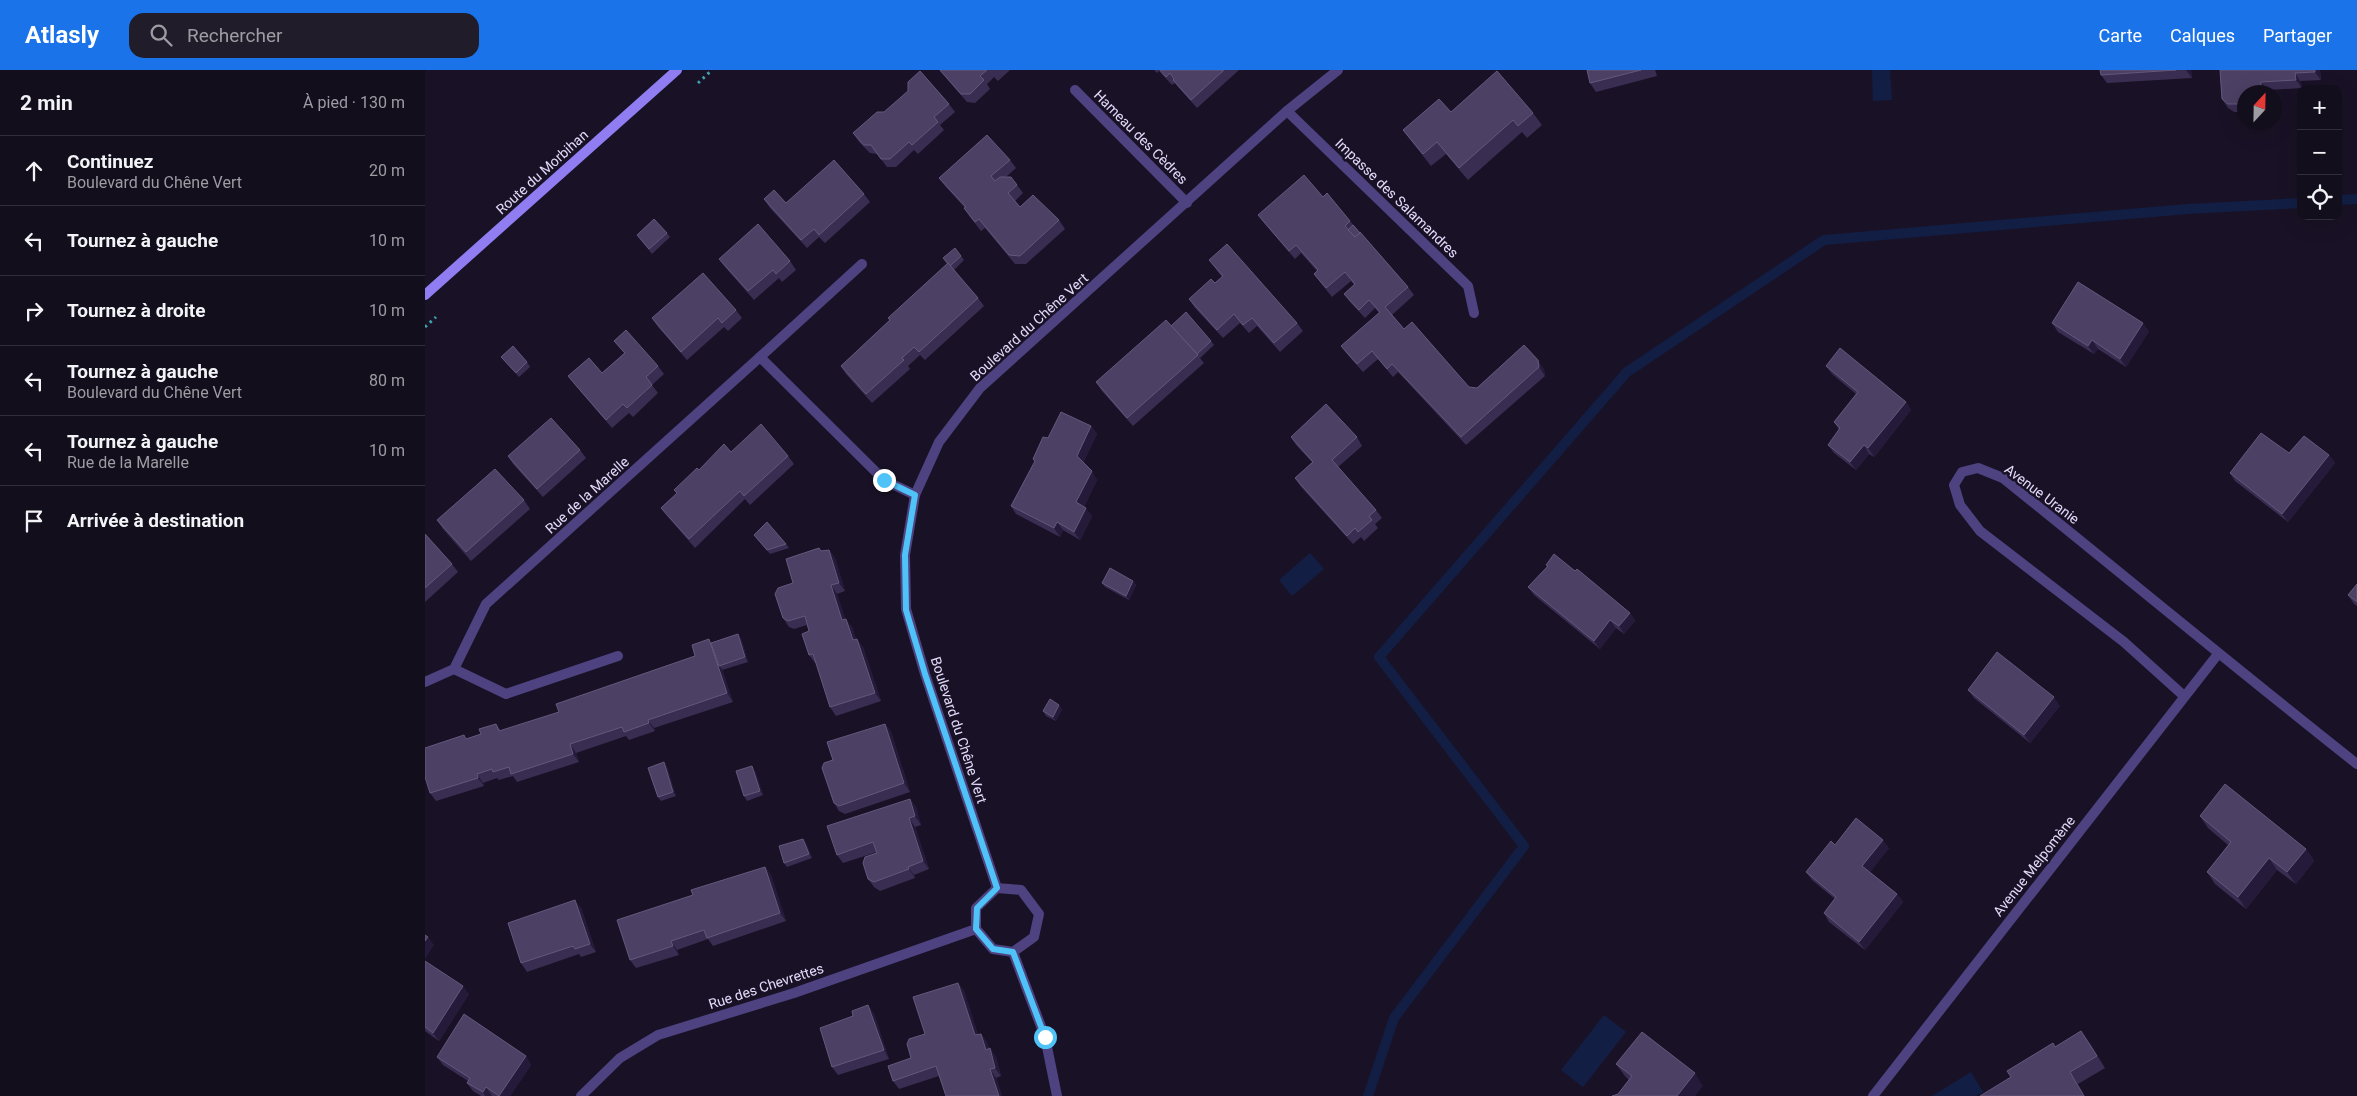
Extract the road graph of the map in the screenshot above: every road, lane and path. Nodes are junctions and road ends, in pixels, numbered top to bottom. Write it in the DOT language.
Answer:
graph roads {
  1 [pos="677,70"];
  2 [pos="1338,70"];
  3 [pos="1075,90"];
  4 [pos="1287,111"];
  5 [pos="1187,203"];
  6 [pos="862,264"];
  7 [pos="425,295"];
  8 [pos="1474,313"];
  9 [pos="760,357"];
  10 [pos="915,495"];
  11 [pos="2217,654"];
  12 [pos="618,656"];
  13 [pos="454,669"];
  14 [pos="425,682"];
  15 [pos="2184,696"];
  16 [pos="2357,764"];
  17 [pos="997,888"];
  18 [pos="976,929"];
  19 [pos="1013,952"];
  20 [pos="581,1096"];
  21 [pos="1057,1096"];
  22 [pos="1873,1096"];
  1 -- 7 [label="main road, Route du Morbihan"];
  2 -- 4 [label="street, Boulevard du Chêne Vert"];
  3 -- 5 [label="street, Hameau des Cèdres"];
  4 -- 5 [label="street, Boulevard du Chêne Vert"];
  4 -- 8 [label="street, Impasse des Salamandres"];
  5 -- 10 [label="street, Boulevard du Chêne Vert"];
  6 -- 9 [label="street, Rue de la Marelle"];
  9 -- 10 [label="street"];
  9 -- 13 [label="street, Rue de la Marelle"];
  10 -- 17 [label="street, Boulevard du Chêne Vert"];
  11 -- 15 [label="street, Avenue Melpomène"];
  11 -- 15 [label="street, Avenue Uranie"];
  11 -- 16 [label="street, Avenue Uranie"];
  12 -- 13 [label="street"];
  13 -- 14 [label="street"];
  15 -- 22 [label="street, Avenue Melpomène"];
  17 -- 18 [label="street"];
  17 -- 19 [label="street"];
  18 -- 19 [label="street"];
  18 -- 20 [label="street, Rue des Chevrettes"];
  19 -- 21 [label="street"];
}
